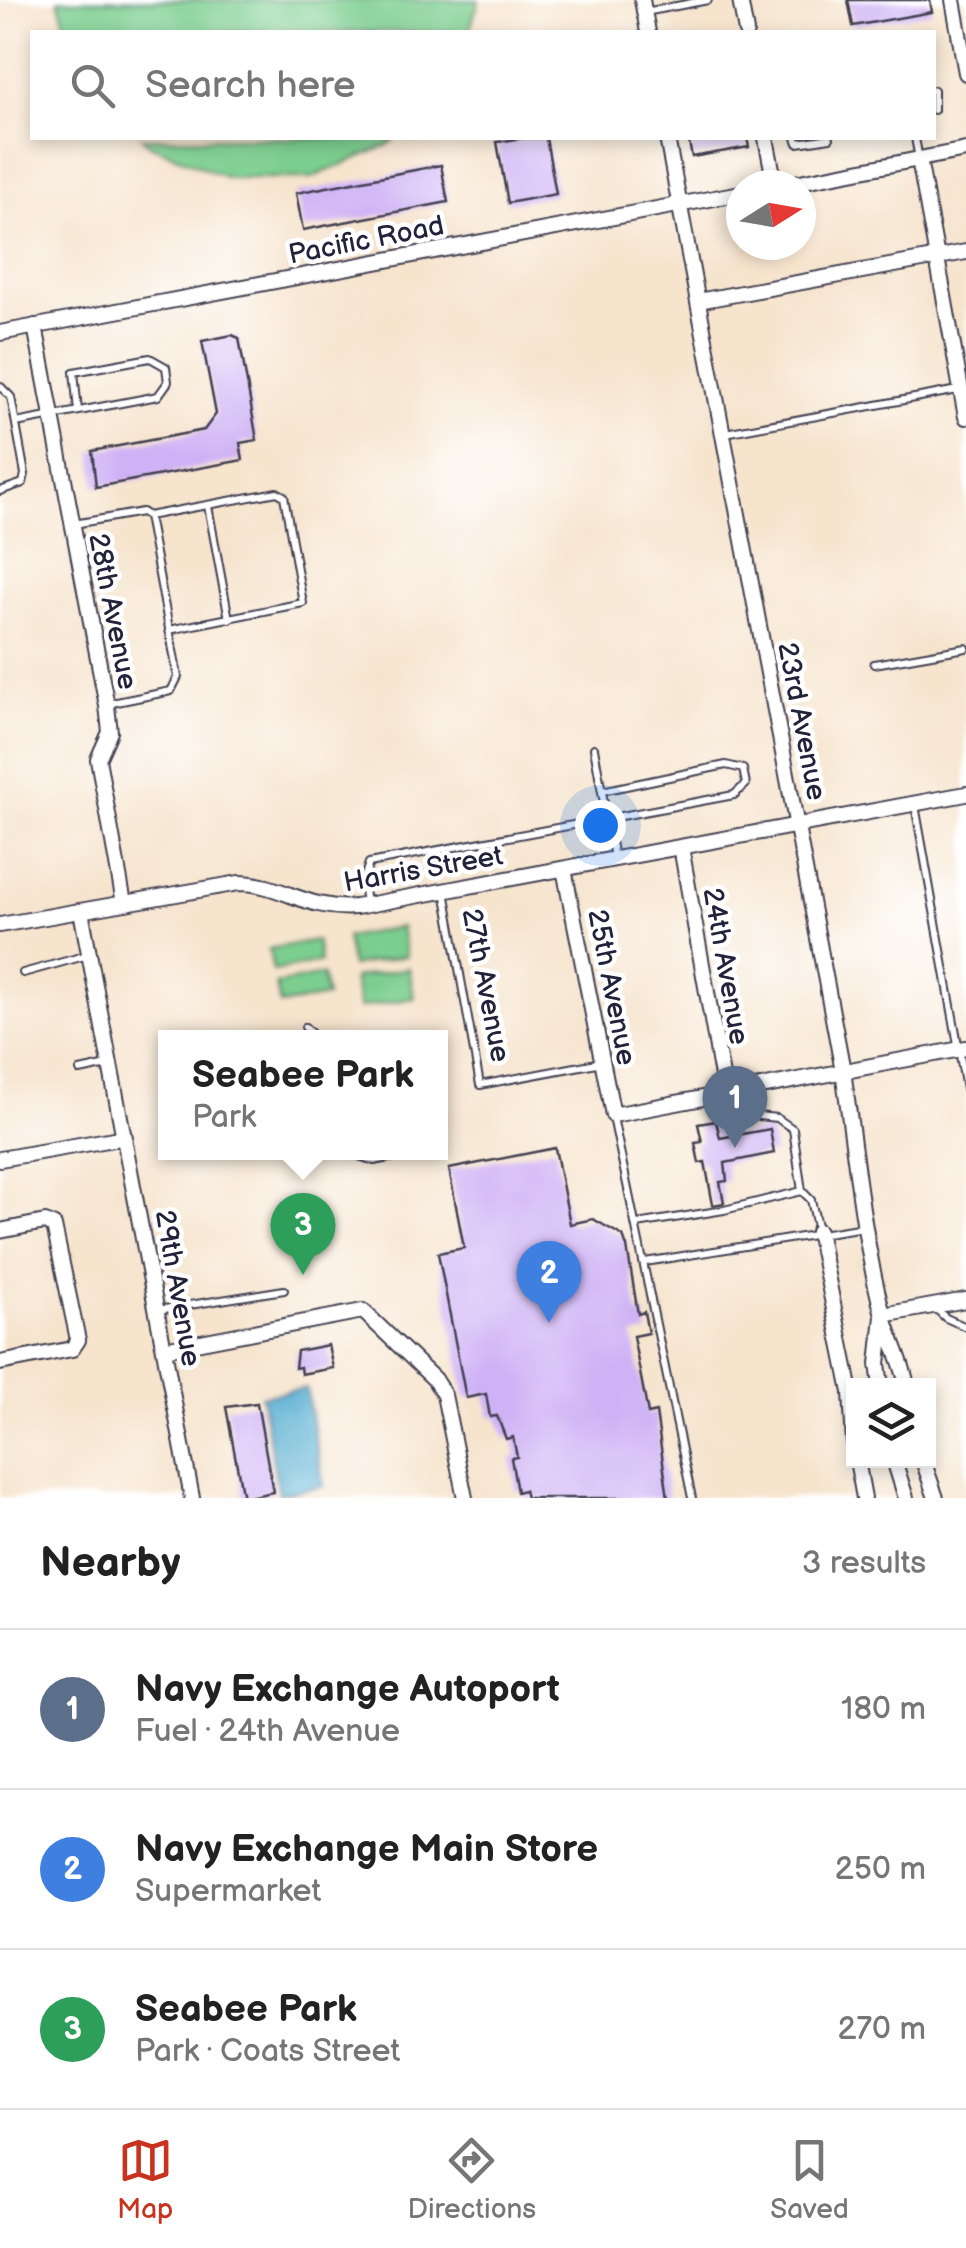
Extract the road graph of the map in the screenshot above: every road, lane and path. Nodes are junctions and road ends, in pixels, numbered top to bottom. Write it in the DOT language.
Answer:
graph roads {
  1 [pos="708,0"];
  2 [pos="740,0"];
  3 [pos="953,0"];
  4 [pos="643,6"];
  5 [pos="746,30"];
  6 [pos="966,73"];
  7 [pos="668,140"];
  8 [pos="766,140"];
  9 [pos="915,140"];
  10 [pos="966,150"];
  11 [pos="919,158"];
  12 [pos="772,170"];
  13 [pos="816,179"];
  14 [pos="726,197"];
  15 [pos="680,206"];
  16 [pos="966,252"];
  17 [pos="936,258"];
  18 [pos="698,301"];
  19 [pos="35,326"];
  20 [pos="0,332"];
  21 [pos="961,363"];
  22 [pos="0,386"];
  23 [pos="961,390"];
  24 [pos="78,411"];
  25 [pos="52,416"];
  26 [pos="966,417"];
  27 [pos="16,422"];
  28 [pos="724,433"];
  29 [pos="0,491"];
  30 [pos="208,506"];
  31 [pos="148,516"];
  32 [pos="73,524"];
  33 [pos="229,619"];
  34 [pos="170,630"];
  35 [pos="966,648"];
  36 [pos="874,664"];
  37 [pos="106,704"];
  38 [pos="594,748"];
  39 [pos="602,791"];
  40 [pos="966,794"];
  41 [pos="915,804"];
  42 [pos="607,820"];
  43 [pos="798,825"];
  44 [pos="680,847"];
  45 [pos="614,860"];
  46 [pos="564,868"];
  47 [pos="444,890"];
  48 [pos="124,903"];
  49 [pos="366,905"];
  50 [pos="81,910"];
  51 [pos="0,925"];
  52 [pos="90,955"];
  53 [pos="23,973"];
  54 [pos="304,1027"];
  55 [pos="307,1030"];
  56 [pos="962,1049"];
  57 [pos="602,1062"];
  58 [pos="111,1065"];
  59 [pos="80,1071"];
  60 [pos="843,1071"];
  61 [pos="748,1088"];
  62 [pos="966,1090"];
  63 [pos="725,1093"];
  64 [pos="613,1115"];
  65 [pos="125,1137"];
  66 [pos="0,1159"];
  67 [pos="802,1190"];
  68 [pos="637,1224"];
  69 [pos="866,1226"];
  70 [pos="0,1231"];
  71 [pos="818,1231"];
  72 [pos="646,1262"];
  73 [pos="284,1290"];
  74 [pos="966,1300"];
  75 [pos="933,1306"];
  76 [pos="157,1310"];
  77 [pos="883,1315"];
  78 [pos="966,1327"];
  79 [pos="164,1349"];
  80 [pos="0,1363"];
  81 [pos="848,1378"];
  82 [pos="880,1378"];
  83 [pos="906,1378"];
  84 [pos="858,1468"];
  85 [pos="897,1468"];
  86 [pos="926,1468"];
  87 [pos="192,1498"];
  88 [pos="465,1498"];
  89 [pos="692,1498"];
  90 [pos="864,1498"];
  91 [pos="906,1498"];
  92 [pos="936,1498"];
  1 -- 4 [label="lane"];
  2 -- 5 [label="street"];
  3 -- 6 [label="street"];
  7 -- 15 [label="street, 23rd Avenue"];
  8 -- 12 [label="street"];
  9 -- 11 [label="lane"];
  10 -- 11 [label="street"];
  11 -- 13 [label="street"];
  11 -- 17 [label="street"];
  14 -- 15 [label="street, Pacific Road"];
  15 -- 18 [label="street, 23rd Avenue"];
  15 -- 19 [label="street, Pacific Road"];
  16 -- 17 [label="street"];
  17 -- 18 [label="street"];
  17 -- 21 [label="street"];
  18 -- 28 [label="street, 23rd Avenue"];
  19 -- 20 [label="street, Pacific Road"];
  19 -- 25 [label="street, 28th Avenue"];
  21 -- 23 [label="street"];
  22 -- 27 [label="lane"];
  23 -- 26 [label="street"];
  23 -- 28 [label="lane"];
  24 -- 24 [label="lane"];
  24 -- 25 [label="lane"];
  25 -- 27 [label="lane"];
  25 -- 32 [label="street, 28th Avenue"];
  27 -- 29 [label="lane"];
  28 -- 43 [label="street, 23rd Avenue"];
  30 -- 31 [label="lane"];
  30 -- 33 [label="lane"];
  30 -- 33 [label="lane"];
  31 -- 32 [label="lane"];
  31 -- 34 [label="lane"];
  32 -- 37 [label="street, 28th Avenue"];
  33 -- 34 [label="lane"];
  34 -- 37 [label="lane"];
  35 -- 36 [label="lane"];
  37 -- 48 [label="street, 28th Avenue"];
  38 -- 39 [label="lane"];
  39 -- 42 [label="lane"];
  39 -- 42 [label="lane"];
  40 -- 41 [label="street, Harris Street"];
  41 -- 43 [label="street, Harris Street"];
  41 -- 56 [label="lane"];
  42 -- 45 [label="lane"];
  42 -- 49 [label="lane"];
  43 -- 44 [label="street, Harris Street"];
  43 -- 60 [label="street, 23rd Avenue"];
  44 -- 45 [label="street, Harris Street"];
  44 -- 63 [label="street, 24th Avenue"];
  45 -- 46 [label="street, Harris Street"];
  46 -- 47 [label="street, Harris Street"];
  46 -- 57 [label="street, 25th Avenue"];
  47 -- 49 [label="street, Harris Street"];
  47 -- 57 [label="lane, 27th Avenue"];
  48 -- 49 [label="street, Harris Street"];
  48 -- 50 [label="street, Harris Street"];
  50 -- 51 [label="street, Harris Street"];
  50 -- 52 [label="street, 29th Avenue"];
  52 -- 53 [label="lane"];
  52 -- 58 [label="street, 29th Avenue"];
  54 -- 55 [label="lane"];
  56 -- 60 [label="street"];
  56 -- 62 [label="lane"];
  57 -- 64 [label="street, 25th Avenue"];
  58 -- 59 [label="lane"];
  58 -- 65 [label="street, 29th Avenue"];
  60 -- 61 [label="street"];
  60 -- 69 [label="street, 23rd Avenue"];
  61 -- 63 [label="street"];
  61 -- 67 [label="lane"];
  63 -- 64 [label="street"];
  64 -- 68 [label="lane"];
  65 -- 66 [label="street"];
  65 -- 76 [label="street, 29th Avenue"];
  67 -- 68 [label="lane"];
  67 -- 71 [label="lane"];
  68 -- 72 [label="lane"];
  69 -- 71 [label="lane"];
  69 -- 77 [label="street, 23rd Avenue"];
  70 -- 80 [label="street"];
  71 -- 72 [label="lane"];
  71 -- 81 [label="street"];
  72 -- 89 [label="lane"];
  73 -- 76 [label="lane"];
  74 -- 75 [label="street"];
  75 -- 77 [label="street"];
  75 -- 78 [label="lane"];
  76 -- 79 [label="street, 29th Avenue"];
  77 -- 82 [label="street, 23rd Avenue"];
  77 -- 83 [label="street, 23rd Avenue"];
  79 -- 87 [label="street, 29th Avenue"];
  79 -- 88 [label="street"];
  84 -- 90 [label="street"];
  85 -- 91 [label="street"];
  86 -- 92 [label="street"];
}
